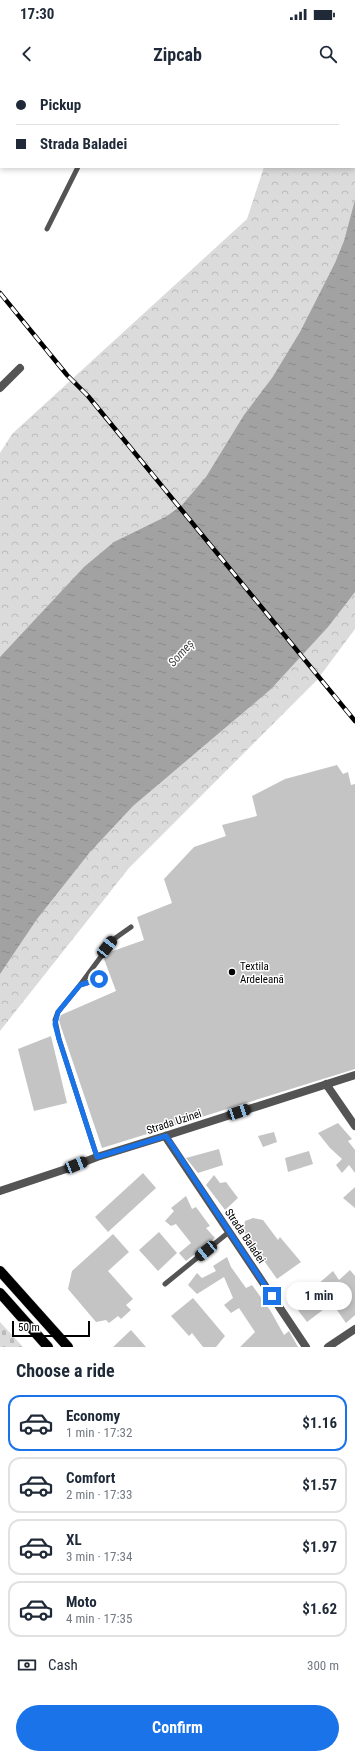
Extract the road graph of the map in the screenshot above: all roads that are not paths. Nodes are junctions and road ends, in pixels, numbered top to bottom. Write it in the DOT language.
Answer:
graph roads {
  1 [pos="78,168"];
  2 [pos="47,229"];
  3 [pos="20,368"];
  4 [pos="0,388"];
  5 [pos="131,927"];
  6 [pos="99,979"];
  7 [pos="80,985"];
  8 [pos="355,1075"];
  9 [pos="326,1084"];
  10 [pos="355,1126"];
  11 [pos="166,1136"];
  12 [pos="97,1157"];
  13 [pos="0,1191"];
  14 [pos="229,1232"];
  15 [pos="0,1271"];
  16 [pos="165,1284"];
  17 [pos="0,1293"];
  18 [pos="355,1329"];
  19 [pos="48,1347"];
  20 [pos="68,1347"];
  21 [pos="306,1347"];
  22 [pos="328,1347"];
  1 -- 2 [label="lane"];
  3 -- 4 [label="street"];
  5 -- 7 [label="lane"];
  6 -- 7 [label="lane"];
  7 -- 12 [label="lane"];
  8 -- 9 [label="street, Strada Uzinei"];
  9 -- 10 [label="street"];
  9 -- 11 [label="street, Strada Uzinei"];
  11 -- 12 [label="street, Strada Uzinei"];
  11 -- 14 [label="street, Strada Baladei"];
  12 -- 13 [label="street, Strada Uzinei"];
  14 -- 16 [label="lane"];
  14 -- 21 [label="street, Strada Baladei"];
  15 -- 20 [label="main road"];
  17 -- 19 [label="main road"];
  18 -- 22 [label="street"];
}
